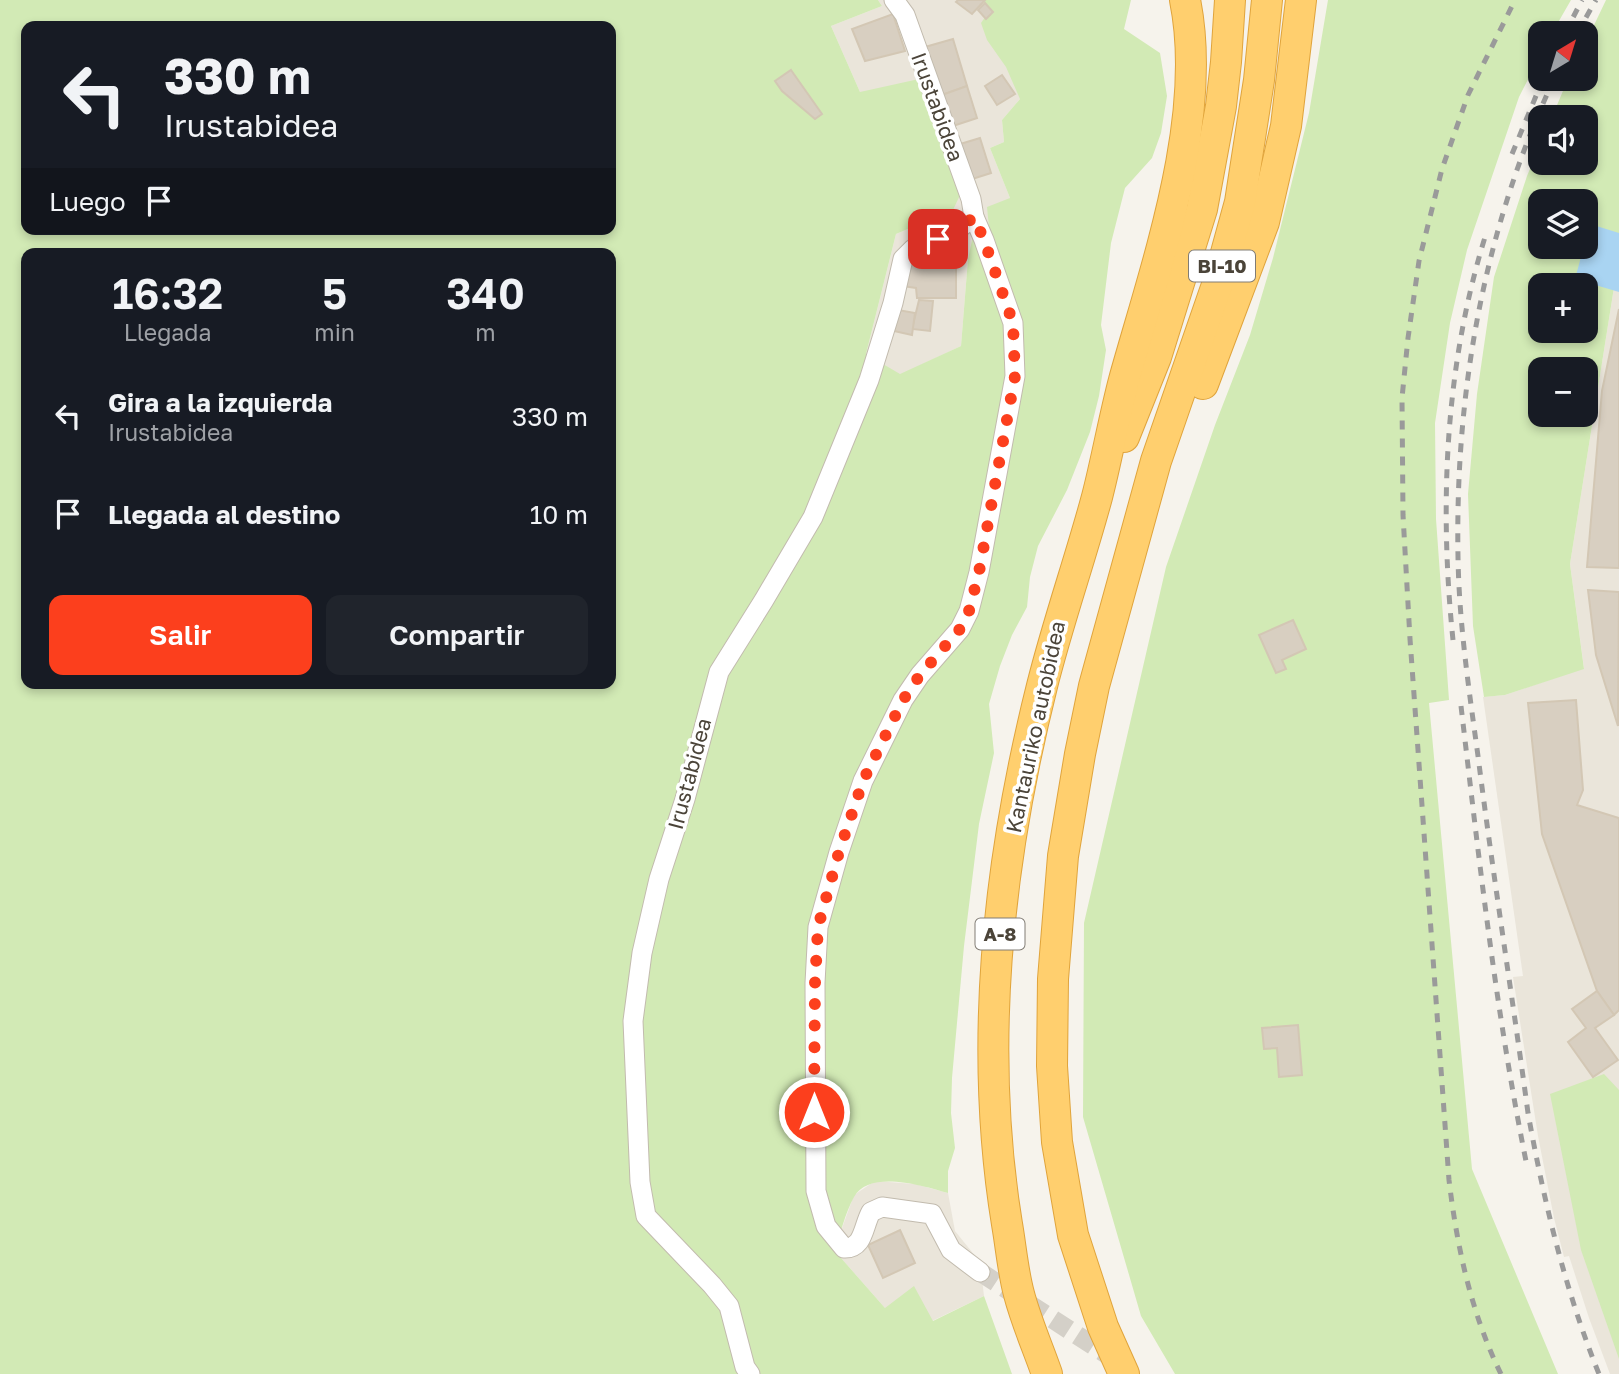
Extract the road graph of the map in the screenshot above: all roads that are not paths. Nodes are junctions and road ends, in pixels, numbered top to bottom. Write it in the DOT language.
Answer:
graph roads {
  1 [pos="894,0"];
  2 [pos="1185,0"];
  3 [pos="1230,0"];
  4 [pos="1267,0"];
  5 [pos="1301,0"];
  6 [pos="974,217"];
  7 [pos="1096,498"];
  8 [pos="1141,523"];
  9 [pos="980,1272"];
  10 [pos="750,1374"];
  11 [pos="1047,1374"];
  12 [pos="1124,1374"];
  1 -- 6 [label="street, Irustabidea"];
  2 -- 7 [label="highway"];
  3 -- 7 [label="highway, BI-10"];
  4 -- 8 [label="highway, BI-10"];
  5 -- 8 [label="highway"];
  6 -- 9 [label="street, Irustabidea"];
  6 -- 10 [label="street, Irustabidea"];
  7 -- 11 [label="highway, Kantauriko autobidea / A-8"];
  8 -- 12 [label="highway, A-8"];
}
